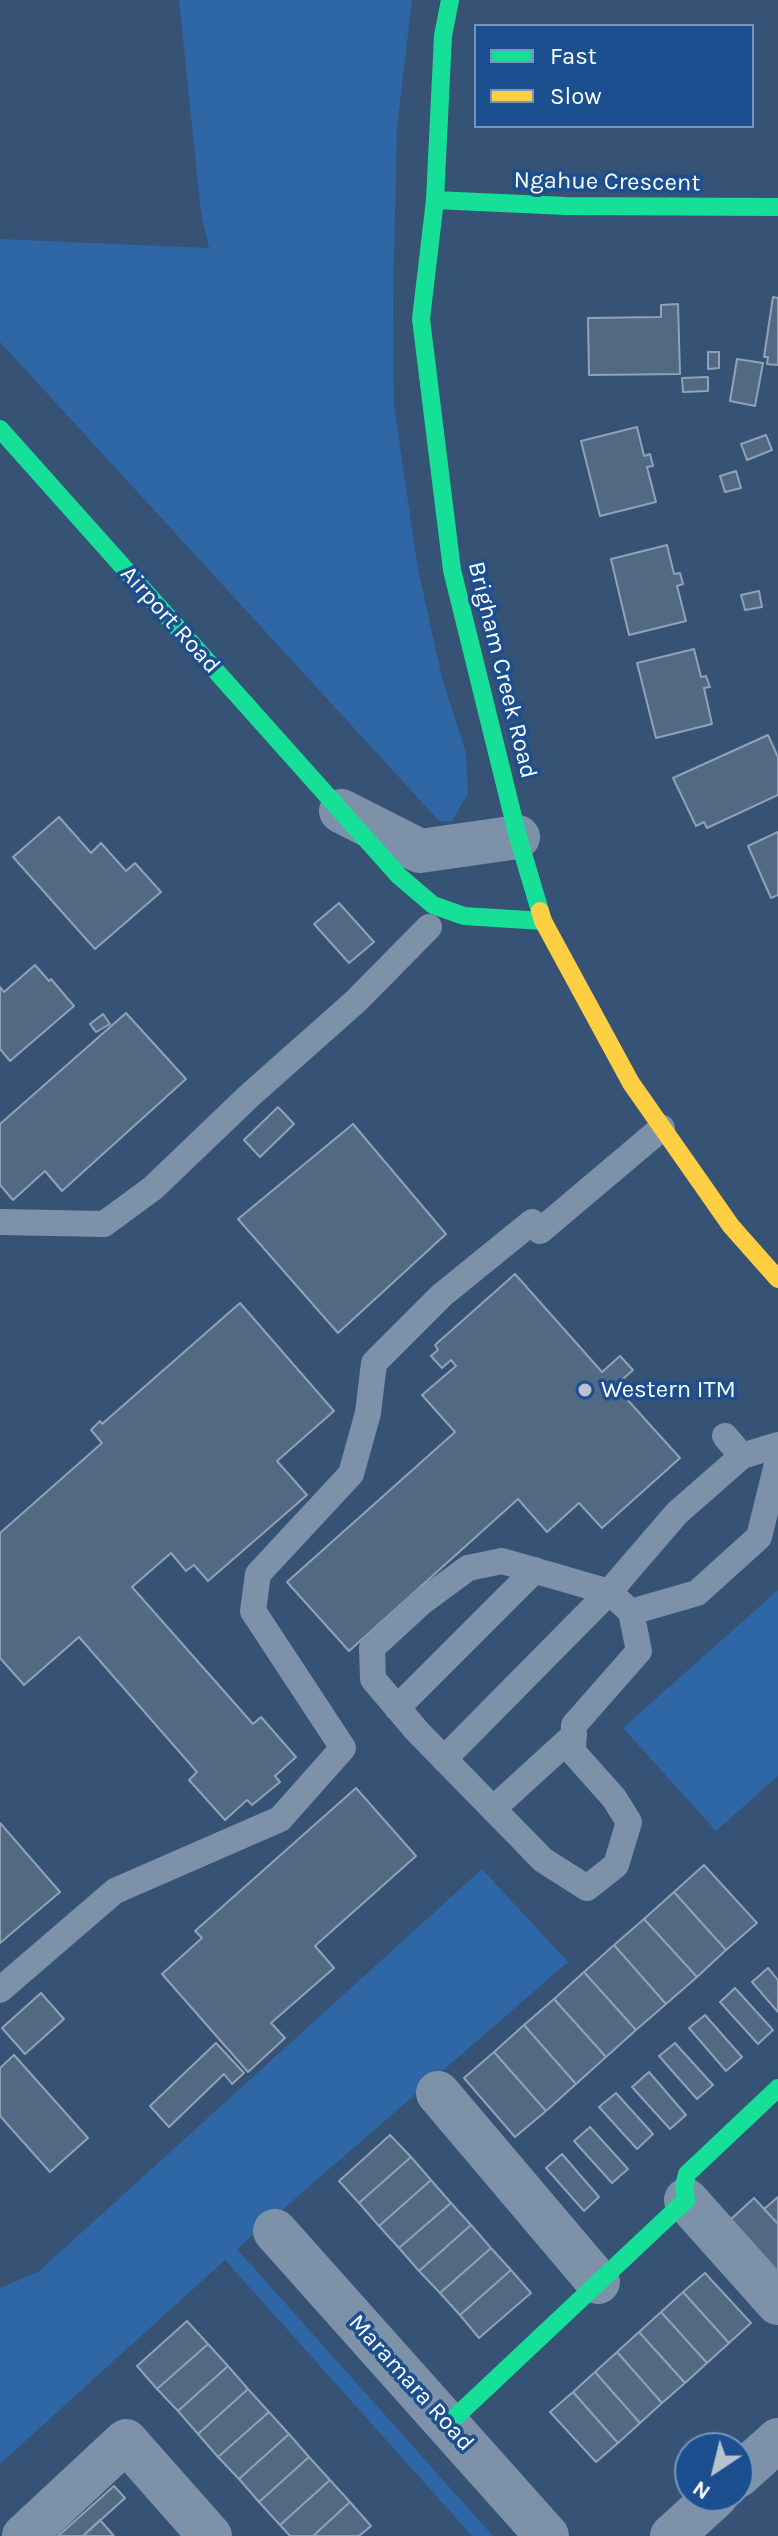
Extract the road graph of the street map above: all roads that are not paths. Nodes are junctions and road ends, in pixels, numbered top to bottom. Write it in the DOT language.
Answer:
graph roads {
  1 [pos="450,0"];
  2 [pos="435,200"];
  3 [pos="778,207"];
  4 [pos="0,429"];
  5 [pos="341,811"];
  6 [pos="518,837"];
  7 [pos="543,921"];
  8 [pos="429,927"];
  9 [pos="662,1128"];
  10 [pos="0,1222"];
  11 [pos="778,1279"];
  12 [pos="725,1436"];
  13 [pos="778,1445"];
  14 [pos="742,1456"];
  15 [pos="778,1460"];
  16 [pos="535,1570"];
  17 [pos="609,1592"];
  18 [pos="631,1612"];
  19 [pos="397,1708"];
  20 [pos="574,1735"];
  21 [pos="444,1759"];
  22 [pos="494,1808"];
  23 [pos="0,1990"];
  24 [pos="778,2088"];
  25 [pos="438,2093"];
  26 [pos="686,2200"];
  27 [pos="275,2231"];
  28 [pos="598,2282"];
  29 [pos="778,2303"];
  30 [pos="448,2424"];
  31 [pos="778,2440"];
  32 [pos="754,2462"];
  33 [pos="698,2512"];
  34 [pos="24,2536"];
  35 [pos="210,2536"];
  36 [pos="547,2536"];
  37 [pos="672,2536"];
  1 -- 2 [label="street, Brigham Creek Road"];
  2 -- 3 [label="street, Ngahue Crescent"];
  2 -- 6 [label="street, Brigham Creek Road"];
  4 -- 5 [label="street, Airport Road"];
  5 -- 6 [label="street, Airport Road"];
  5 -- 7 [label="street, Airport Road"];
  6 -- 7 [label="street, Brigham Creek Road"];
  7 -- 9 [label="street, Brigham Creek Road"];
  8 -- 10 [label="lane"];
  9 -- 11 [label="street, Brigham Creek Road"];
  9 -- 23 [label="lane"];
  12 -- 14 [label="lane"];
  13 -- 14 [label="lane"];
  14 -- 17 [label="lane"];
  15 -- 18 [label="lane"];
  16 -- 17 [label="lane"];
  16 -- 19 [label="lane"];
  16 -- 19 [label="lane"];
  17 -- 18 [label="lane"];
  17 -- 21 [label="lane"];
  18 -- 20 [label="lane"];
  19 -- 21 [label="lane"];
  20 -- 22 [label="lane"];
  20 -- 22 [label="lane"];
  21 -- 22 [label="lane"];
  24 -- 26 [label="street"];
  25 -- 28 [label="street"];
  26 -- 28 [label="street"];
  26 -- 29 [label="street"];
  27 -- 30 [label="street, Maramara Road"];
  28 -- 30 [label="street"];
  30 -- 36 [label="street, Maramara Road"];
  31 -- 32 [label="street"];
  33 -- 37 [label="street"];
  34 -- 35 [label="street"];
}
